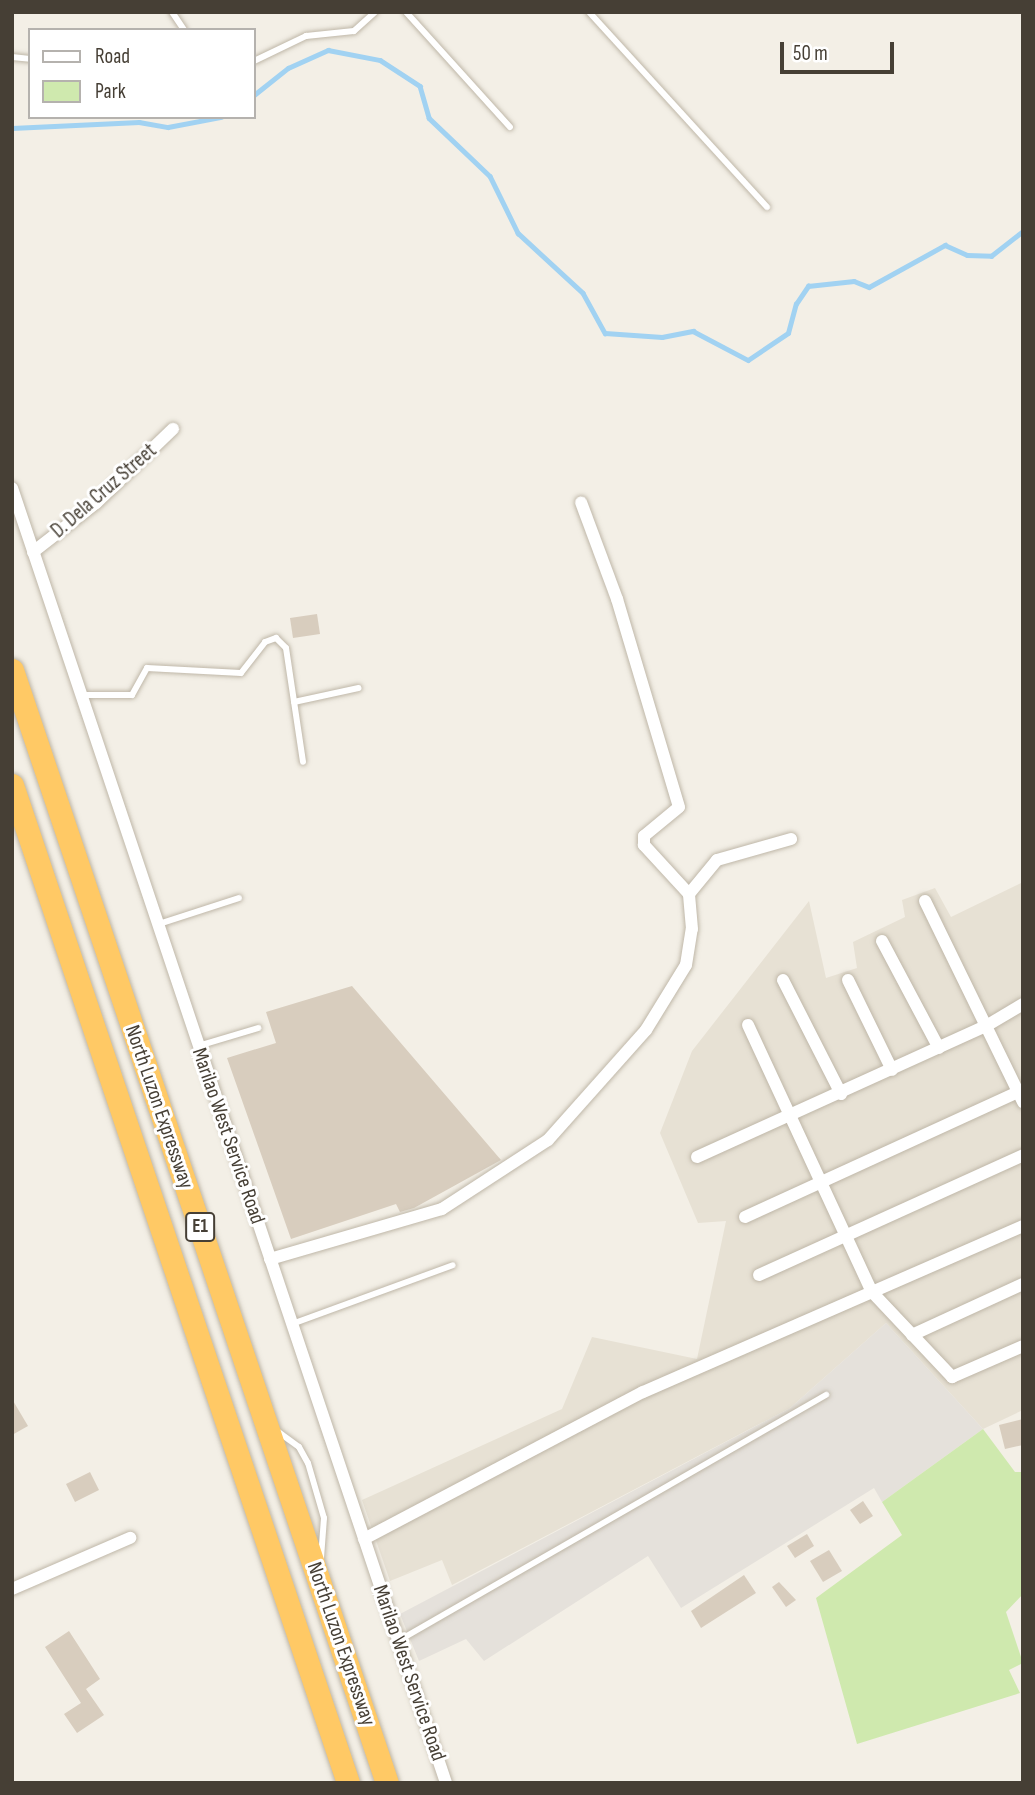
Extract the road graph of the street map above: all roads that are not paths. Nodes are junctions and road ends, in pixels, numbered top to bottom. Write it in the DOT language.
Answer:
graph roads {
  1 [pos="172,12"];
  2 [pos="375,12"];
  3 [pos="406,12"];
  4 [pos="589,12"];
  5 [pos="183,28"];
  6 [pos="256,60"];
  7 [pos="510,127"];
  8 [pos="767,207"];
  9 [pos="173,429"];
  10 [pos="12,488"];
  11 [pos="581,502"];
  12 [pos="33,552"];
  13 [pos="12,670"];
  14 [pos="359,688"];
  15 [pos="80,695"];
  16 [pos="294,702"];
  17 [pos="303,762"];
  18 [pos="12,785"];
  19 [pos="791,839"];
  20 [pos="689,894"];
  21 [pos="239,898"];
  22 [pos="925,901"];
  23 [pos="157,925"];
  24 [pos="882,941"];
  25 [pos="783,980"];
  26 [pos="848,980"];
  27 [pos="1023,1004"];
  28 [pos="748,1025"];
  29 [pos="986,1026"];
  30 [pos="258,1028"];
  31 [pos="198,1045"];
  32 [pos="939,1048"];
  33 [pos="892,1070"];
  34 [pos="841,1094"];
  35 [pos="1021,1095"];
  36 [pos="791,1117"];
  37 [pos="1023,1154"];
  38 [pos="697,1157"];
  39 [pos="820,1183"];
  40 [pos="745,1217"];
  41 [pos="1023,1226"];
  42 [pos="845,1236"];
  43 [pos="270,1259"];
  44 [pos="453,1265"];
  45 [pos="759,1275"];
  46 [pos="1023,1284"];
  47 [pos="872,1292"];
  48 [pos="292,1324"];
  49 [pos="912,1335"];
  50 [pos="1023,1346"];
  51 [pos="826,1395"];
  52 [pos="130,1538"];
  53 [pos="364,1539"];
  54 [pos="12,1589"];
  55 [pos="398,1641"];
  56 [pos="348,1783"];
  57 [pos="387,1783"];
  58 [pos="446,1783"];
  1 -- 5 [label="lane"];
  2 -- 6 [label="lane"];
  3 -- 7 [label="lane"];
  4 -- 8 [label="lane"];
  9 -- 12 [label="street, D. Dela Cruz Street"];
  10 -- 12 [label="street, Marilao West Service Road"];
  11 -- 20 [label="street"];
  12 -- 15 [label="street, Marilao West Service Road"];
  13 -- 57 [label="highway, North Luzon Expressway / E1"];
  14 -- 16 [label="lane"];
  15 -- 16 [label="lane"];
  15 -- 23 [label="street, Marilao West Service Road"];
  16 -- 17 [label="lane"];
  18 -- 56 [label="highway, North Luzon Expressway / E1"];
  19 -- 20 [label="street"];
  20 -- 43 [label="street"];
  21 -- 23 [label="lane"];
  22 -- 29 [label="street"];
  23 -- 31 [label="street, Marilao West Service Road"];
  24 -- 32 [label="street"];
  25 -- 34 [label="street"];
  26 -- 33 [label="street"];
  27 -- 29 [label="street"];
  28 -- 36 [label="street"];
  29 -- 32 [label="street"];
  29 -- 35 [label="street"];
  30 -- 31 [label="lane"];
  31 -- 43 [label="street, Marilao West Service Road"];
  32 -- 33 [label="street"];
  33 -- 34 [label="street"];
  34 -- 36 [label="street"];
  35 -- 39 [label="street"];
  36 -- 38 [label="street"];
  36 -- 39 [label="street"];
  37 -- 42 [label="street"];
  39 -- 40 [label="street"];
  39 -- 42 [label="street"];
  41 -- 47 [label="street"];
  42 -- 45 [label="street"];
  42 -- 47 [label="street"];
  43 -- 48 [label="street, Marilao West Service Road"];
  44 -- 48 [label="lane"];
  46 -- 49 [label="street"];
  47 -- 49 [label="street"];
  47 -- 53 [label="street"];
  48 -- 53 [label="street, Marilao West Service Road"];
  49 -- 50 [label="street"];
  51 -- 55 [label="lane"];
  52 -- 54 [label="street"];
  53 -- 55 [label="street, Marilao West Service Road"];
  55 -- 58 [label="street, Marilao West Service Road"];
}
